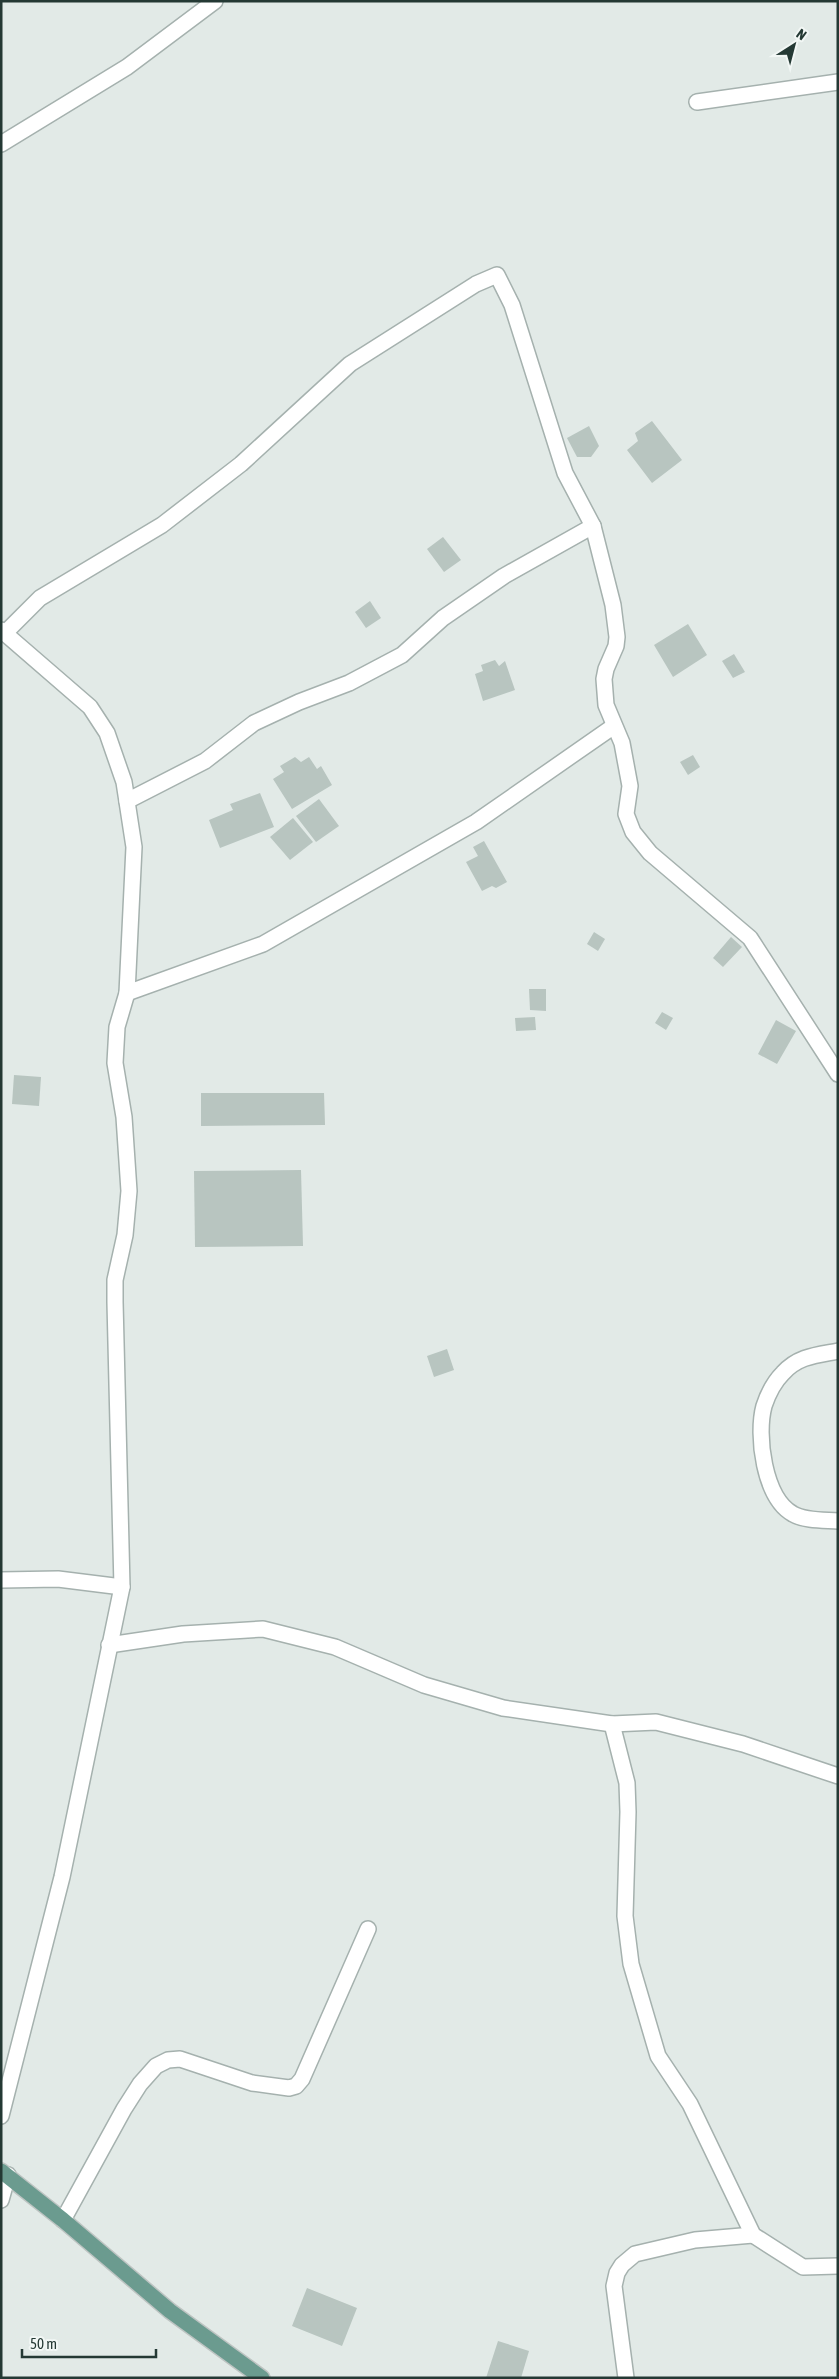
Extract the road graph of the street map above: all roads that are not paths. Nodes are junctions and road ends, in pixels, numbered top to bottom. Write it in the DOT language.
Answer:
graph roads {
  1 [pos="215,1"];
  2 [pos="838,82"];
  3 [pos="697,102"];
  4 [pos="1,144"];
  5 [pos="592,526"];
  6 [pos="3,632"];
  7 [pos="614,726"];
  8 [pos="127,800"];
  9 [pos="127,993"];
  10 [pos="838,1074"];
  11 [pos="838,1351"];
  12 [pos="838,1520"];
  13 [pos="1,1580"];
  14 [pos="122,1587"];
  15 [pos="109,1645"];
  16 [pos="612,1724"];
  17 [pos="838,1776"];
  18 [pos="368,1929"];
  19 [pos="1,2116"];
  20 [pos="5,2173"];
  21 [pos="1,2200"];
  22 [pos="63,2220"];
  23 [pos="753,2235"];
  24 [pos="838,2266"];
  25 [pos="262,2378"];
  26 [pos="626,2378"];
  1 -- 4 [label="street"];
  2 -- 3 [label="street"];
  5 -- 6 [label="street"];
  5 -- 7 [label="street"];
  5 -- 8 [label="street"];
  6 -- 8 [label="street"];
  7 -- 9 [label="street"];
  7 -- 10 [label="street"];
  8 -- 9 [label="street"];
  9 -- 14 [label="street"];
  11 -- 12 [label="street"];
  13 -- 14 [label="street"];
  14 -- 15 [label="street"];
  15 -- 16 [label="street"];
  15 -- 19 [label="street"];
  16 -- 17 [label="street"];
  16 -- 23 [label="street"];
  18 -- 22 [label="street"];
  20 -- 21 [label="street"];
  20 -- 22 [label="main road"];
  22 -- 25 [label="main road"];
  23 -- 24 [label="street"];
  23 -- 26 [label="street"];
}
